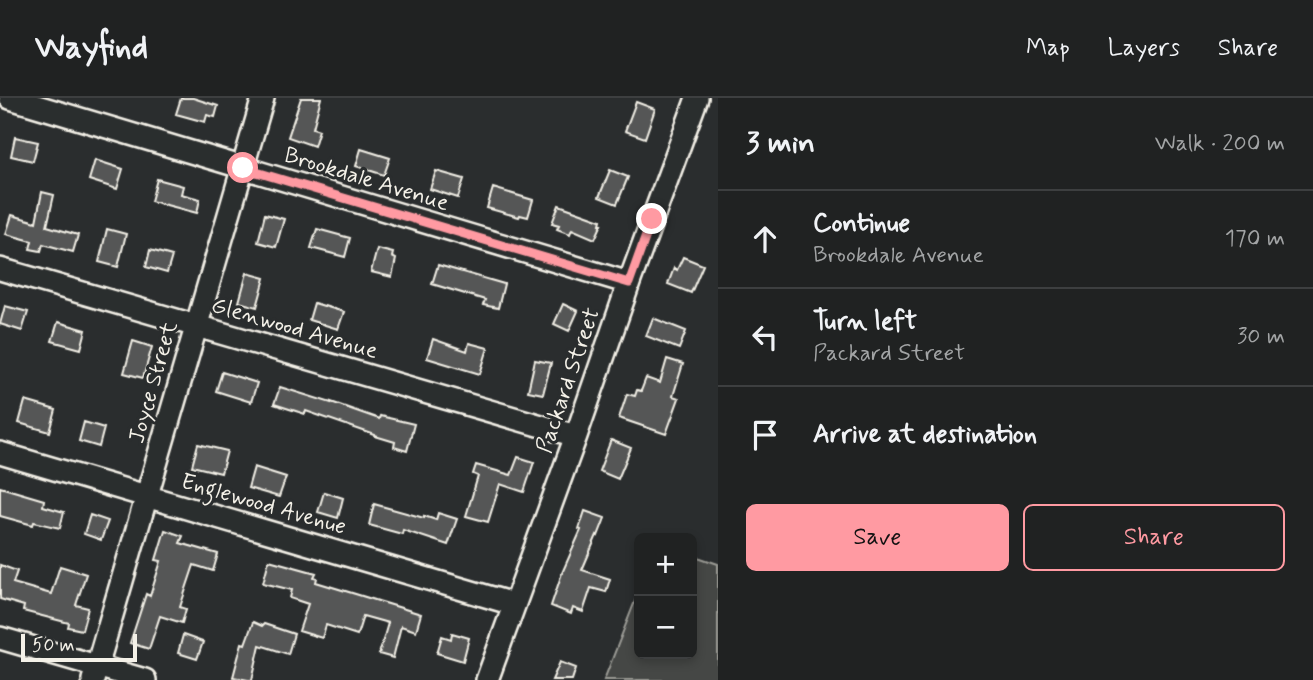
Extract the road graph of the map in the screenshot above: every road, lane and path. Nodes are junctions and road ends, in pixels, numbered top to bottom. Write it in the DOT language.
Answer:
graph roads {
  1 [pos="10,98"];
  2 [pos="263,98"];
  3 [pos="697,98"];
  4 [pos="243,168"];
  5 [pos="0,269"];
  6 [pos="629,283"];
  7 [pos="196,326"];
  8 [pos="576,436"];
  9 [pos="0,453"];
  10 [pos="147,496"];
  11 [pos="513,604"];
  12 [pos="0,638"];
  13 [pos="95,673"];
  14 [pos="145,680"];
  15 [pos="487,680"];
  1 -- 4 [label="street, Brookdale Avenue"];
  2 -- 4 [label="street, Joyce Street"];
  3 -- 6 [label="street, Packard Street"];
  4 -- 6 [label="street, Brookdale Avenue"];
  4 -- 7 [label="street, Joyce Street"];
  5 -- 7 [label="street, Glenwood Avenue"];
  6 -- 8 [label="street, Packard Street"];
  7 -- 8 [label="street, Glenwood Avenue"];
  7 -- 10 [label="street, Joyce Street"];
  8 -- 11 [label="street, Packard Street"];
  9 -- 10 [label="street, Englewood Avenue"];
  10 -- 11 [label="street, Englewood Avenue"];
  10 -- 13 [label="street, Joyce Street"];
  11 -- 15 [label="street, Packard Street"];
  12 -- 13 [label="street"];
  13 -- 14 [label="street"];
}
